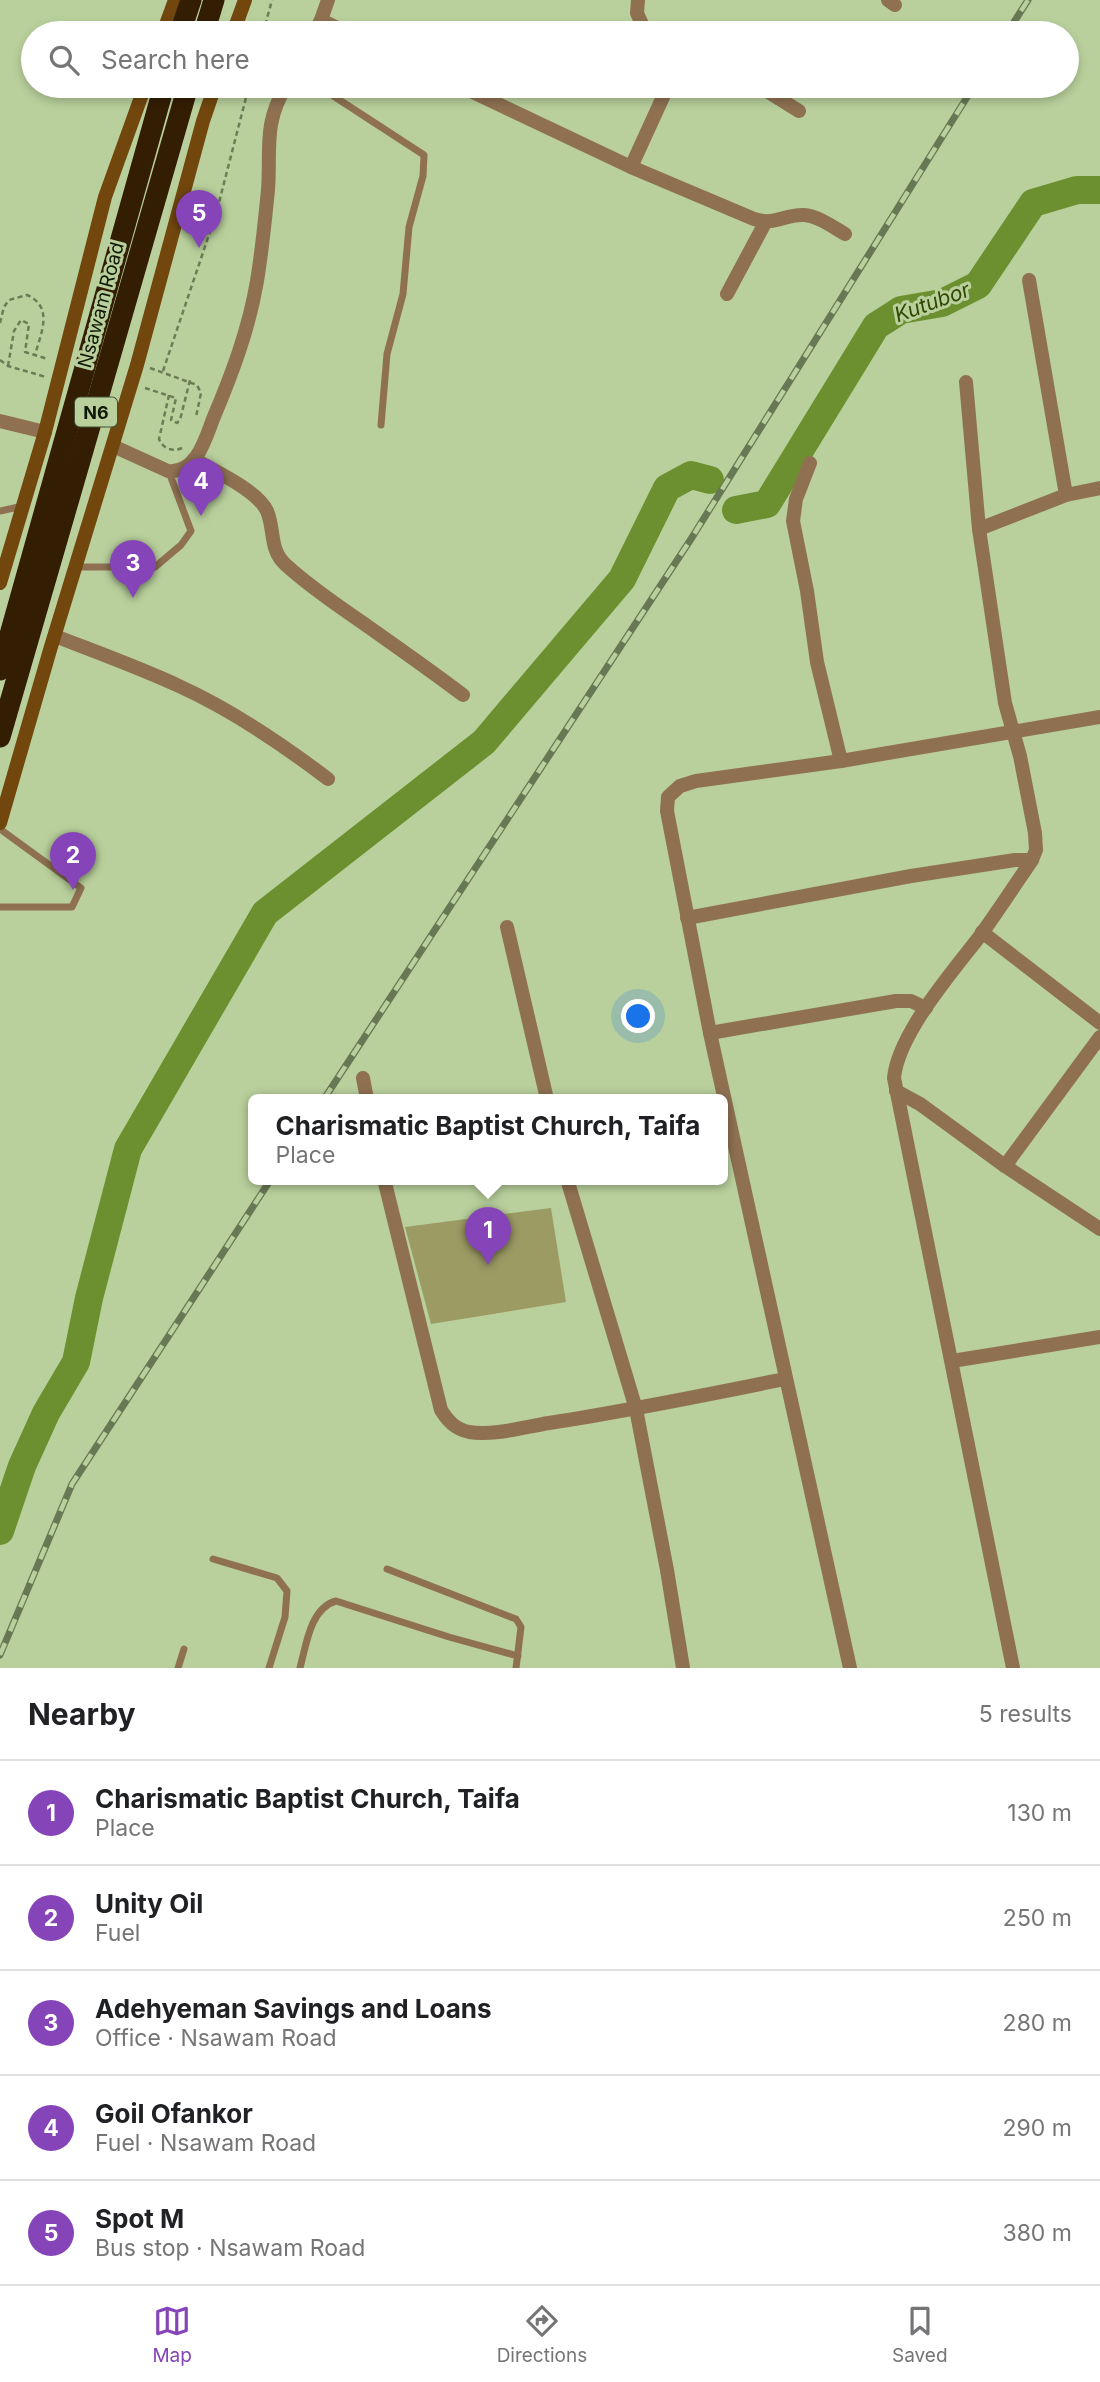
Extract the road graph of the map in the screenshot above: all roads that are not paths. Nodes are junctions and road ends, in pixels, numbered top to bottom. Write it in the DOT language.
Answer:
graph roads {
  1 [pos="174,0"];
  2 [pos="191,0"];
  3 [pos="214,0"];
  4 [pos="245,0"];
  5 [pos="328,0"];
  6 [pos="638,0"];
  7 [pos="167,21"];
  8 [pos="184,21"];
  9 [pos="208,21"];
  10 [pos="237,21"];
  11 [pos="319,21"];
  12 [pos="641,21"];
  13 [pos="141,98"];
  14 [pos="161,98"];
  15 [pos="184,98"];
  16 [pos="211,98"];
  17 [pos="280,98"];
  18 [pos="336,98"];
  19 [pos="485,98"];
  20 [pos="663,98"];
  21 [pos="779,98"];
  22 [pos="799,111"];
  23 [pos="631,167"];
  24 [pos="765,223"];
  25 [pos="845,234"];
  26 [pos="1029,280"];
  27 [pos="727,294"];
  28 [pos="966,382"];
  29 [pos="0,421"];
  30 [pos="381,425"];
  31 [pos="45,432"];
  32 [pos="113,446"];
  33 [pos="194,459"];
  34 [pos="810,463"];
  35 [pos="168,471"];
  36 [pos="1100,488"];
  37 [pos="1066,495"];
  38 [pos="23,506"];
  39 [pos="0,511"];
  40 [pos="979,528"];
  41 [pos="76,567"];
  42 [pos="0,583"];
  43 [pos="55,636"];
  44 [pos="0,670"];
  45 [pos="463,695"];
  46 [pos="1100,717"];
  47 [pos="1012,731"];
  48 [pos="0,737"];
  49 [pos="841,761"];
  50 [pos="328,779"];
  51 [pos="0,826"];
  52 [pos="1032,860"];
  53 [pos="0,907"];
  54 [pos="687,918"];
  55 [pos="507,927"];
  56 [pos="982,932"];
  57 [pos="926,1008"];
  58 [pos="1100,1023"];
  59 [pos="710,1033"];
  60 [pos="1100,1037"];
  61 [pos="363,1078"];
  62 [pos="896,1091"];
  63 [pos="366,1094"];
  64 [pos="546,1094"];
  65 [pos="723,1094"];
  66 [pos="728,1116"];
  67 [pos="1005,1166"];
  68 [pos="385,1185"];
  69 [pos="569,1185"];
  70 [pos="1100,1229"];
  71 [pos="1100,1337"];
  72 [pos="952,1361"];
  73 [pos="785,1379"];
  74 [pos="636,1409"];
  75 [pos="213,1559"];
  76 [pos="387,1569"];
  77 [pos="184,1649"];
  78 [pos="518,1656"];
  79 [pos="178,1668"];
  80 [pos="269,1668"];
  81 [pos="300,1668"];
  82 [pos="516,1668"];
  83 [pos="683,1668"];
  84 [pos="849,1668"];
  85 [pos="1013,1668"];
  1 -- 7 [label="main road"];
  2 -- 8 [label="highway"];
  3 -- 9 [label="highway"];
  4 -- 10 [label="main road"];
  5 -- 11 [label="street"];
  6 -- 12 [label="street"];
  13 -- 31 [label="main road"];
  14 -- 44 [label="highway, Nsawam Road / N6"];
  15 -- 48 [label="highway, Nsawam Road / N6"];
  16 -- 32 [label="main road"];
  17 -- 33 [label="street"];
  18 -- 30 [label="lane"];
  19 -- 23 [label="street"];
  20 -- 23 [label="street"];
  21 -- 22 [label="street"];
  23 -- 24 [label="street"];
  24 -- 25 [label="street"];
  24 -- 27 [label="street"];
  26 -- 37 [label="street"];
  28 -- 40 [label="street"];
  29 -- 31 [label="street"];
  31 -- 38 [label="main road"];
  32 -- 35 [label="street"];
  32 -- 41 [label="main road"];
  33 -- 35 [label="street"];
  33 -- 45 [label="street"];
  34 -- 49 [label="street"];
  35 -- 41 [label="lane"];
  36 -- 37 [label="street"];
  37 -- 40 [label="street"];
  38 -- 39 [label="lane"];
  38 -- 42 [label="main road"];
  40 -- 47 [label="street"];
  41 -- 43 [label="main road"];
  43 -- 50 [label="street"];
  43 -- 51 [label="main road"];
  46 -- 47 [label="street"];
  47 -- 49 [label="street"];
  47 -- 52 [label="street"];
  49 -- 54 [label="street"];
  51 -- 53 [label="lane"];
  52 -- 54 [label="street"];
  52 -- 56 [label="street"];
  54 -- 59 [label="street"];
  55 -- 64 [label="street"];
  56 -- 57 [label="street"];
  56 -- 58 [label="street"];
  57 -- 59 [label="street"];
  57 -- 62 [label="street"];
  59 -- 65 [label="street"];
  60 -- 67 [label="street"];
  61 -- 63 [label="street"];
  62 -- 67 [label="street"];
  62 -- 72 [label="street"];
  66 -- 73 [label="street"];
  67 -- 70 [label="street"];
  68 -- 74 [label="street"];
  69 -- 74 [label="street"];
  71 -- 72 [label="street"];
  72 -- 85 [label="street"];
  73 -- 74 [label="street"];
  73 -- 84 [label="street"];
  74 -- 83 [label="street"];
  75 -- 80 [label="lane"];
  76 -- 78 [label="lane"];
  77 -- 79 [label="lane"];
  78 -- 81 [label="lane"];
  78 -- 82 [label="lane"];
}
